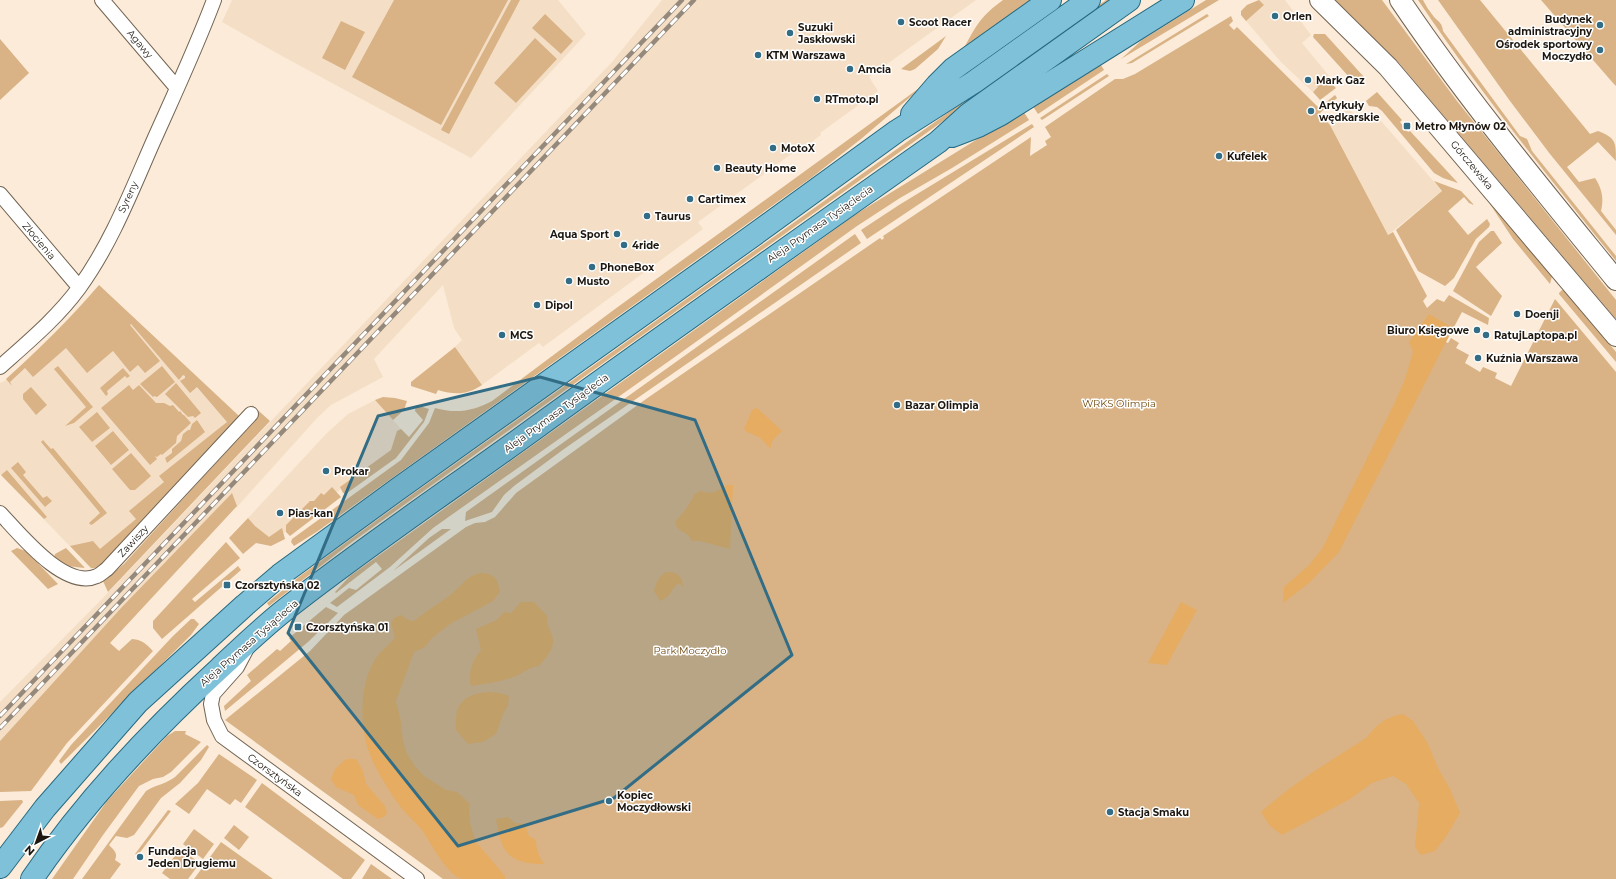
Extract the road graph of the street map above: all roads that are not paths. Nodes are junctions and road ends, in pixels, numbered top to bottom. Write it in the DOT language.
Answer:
graph roads {
  1 [pos="102,0"];
  2 [pos="214,0"];
  3 [pos="1050,0"];
  4 [pos="1089,0"];
  5 [pos="1128,0"];
  6 [pos="1183,0"];
  7 [pos="1320,0"];
  8 [pos="1400,0"];
  9 [pos="177,88"];
  10 [pos="896,131"];
  11 [pos="938,142"];
  12 [pos="0,194"];
  13 [pos="1616,280"];
  14 [pos="79,287"];
  15 [pos="1616,336"];
  16 [pos="0,367"];
  17 [pos="251,414"];
  18 [pos="0,513"];
  19 [pos="250,640"];
  20 [pos="0,867"];
  21 [pos="32,879"];
  22 [pos="417,879"];
  1 -- 9 [label="street, Agawy"];
  2 -- 9 [label="street, Syreny"];
  3 -- 10 [label="main road"];
  4 -- 10 [label="main road"];
  5 -- 11 [label="main road, Aleja Prymasa Tysiąclecia"];
  6 -- 11 [label="main road"];
  7 -- 15 [label="main road, Górczewska"];
  8 -- 13 [label="main road"];
  9 -- 14 [label="street, Syreny"];
  10 -- 20 [label="main road"];
  11 -- 19 [label="main road, Aleja Prymasa Tysiąclecia"];
  12 -- 14 [label="street, Złocienia"];
  14 -- 16 [label="street, Syreny"];
  17 -- 18 [label="street, Zawiszy"];
  19 -- 21 [label="main road, Aleja Prymasa Tysiąclecia"];
  19 -- 22 [label="street, Czorsztyńska"];
}
